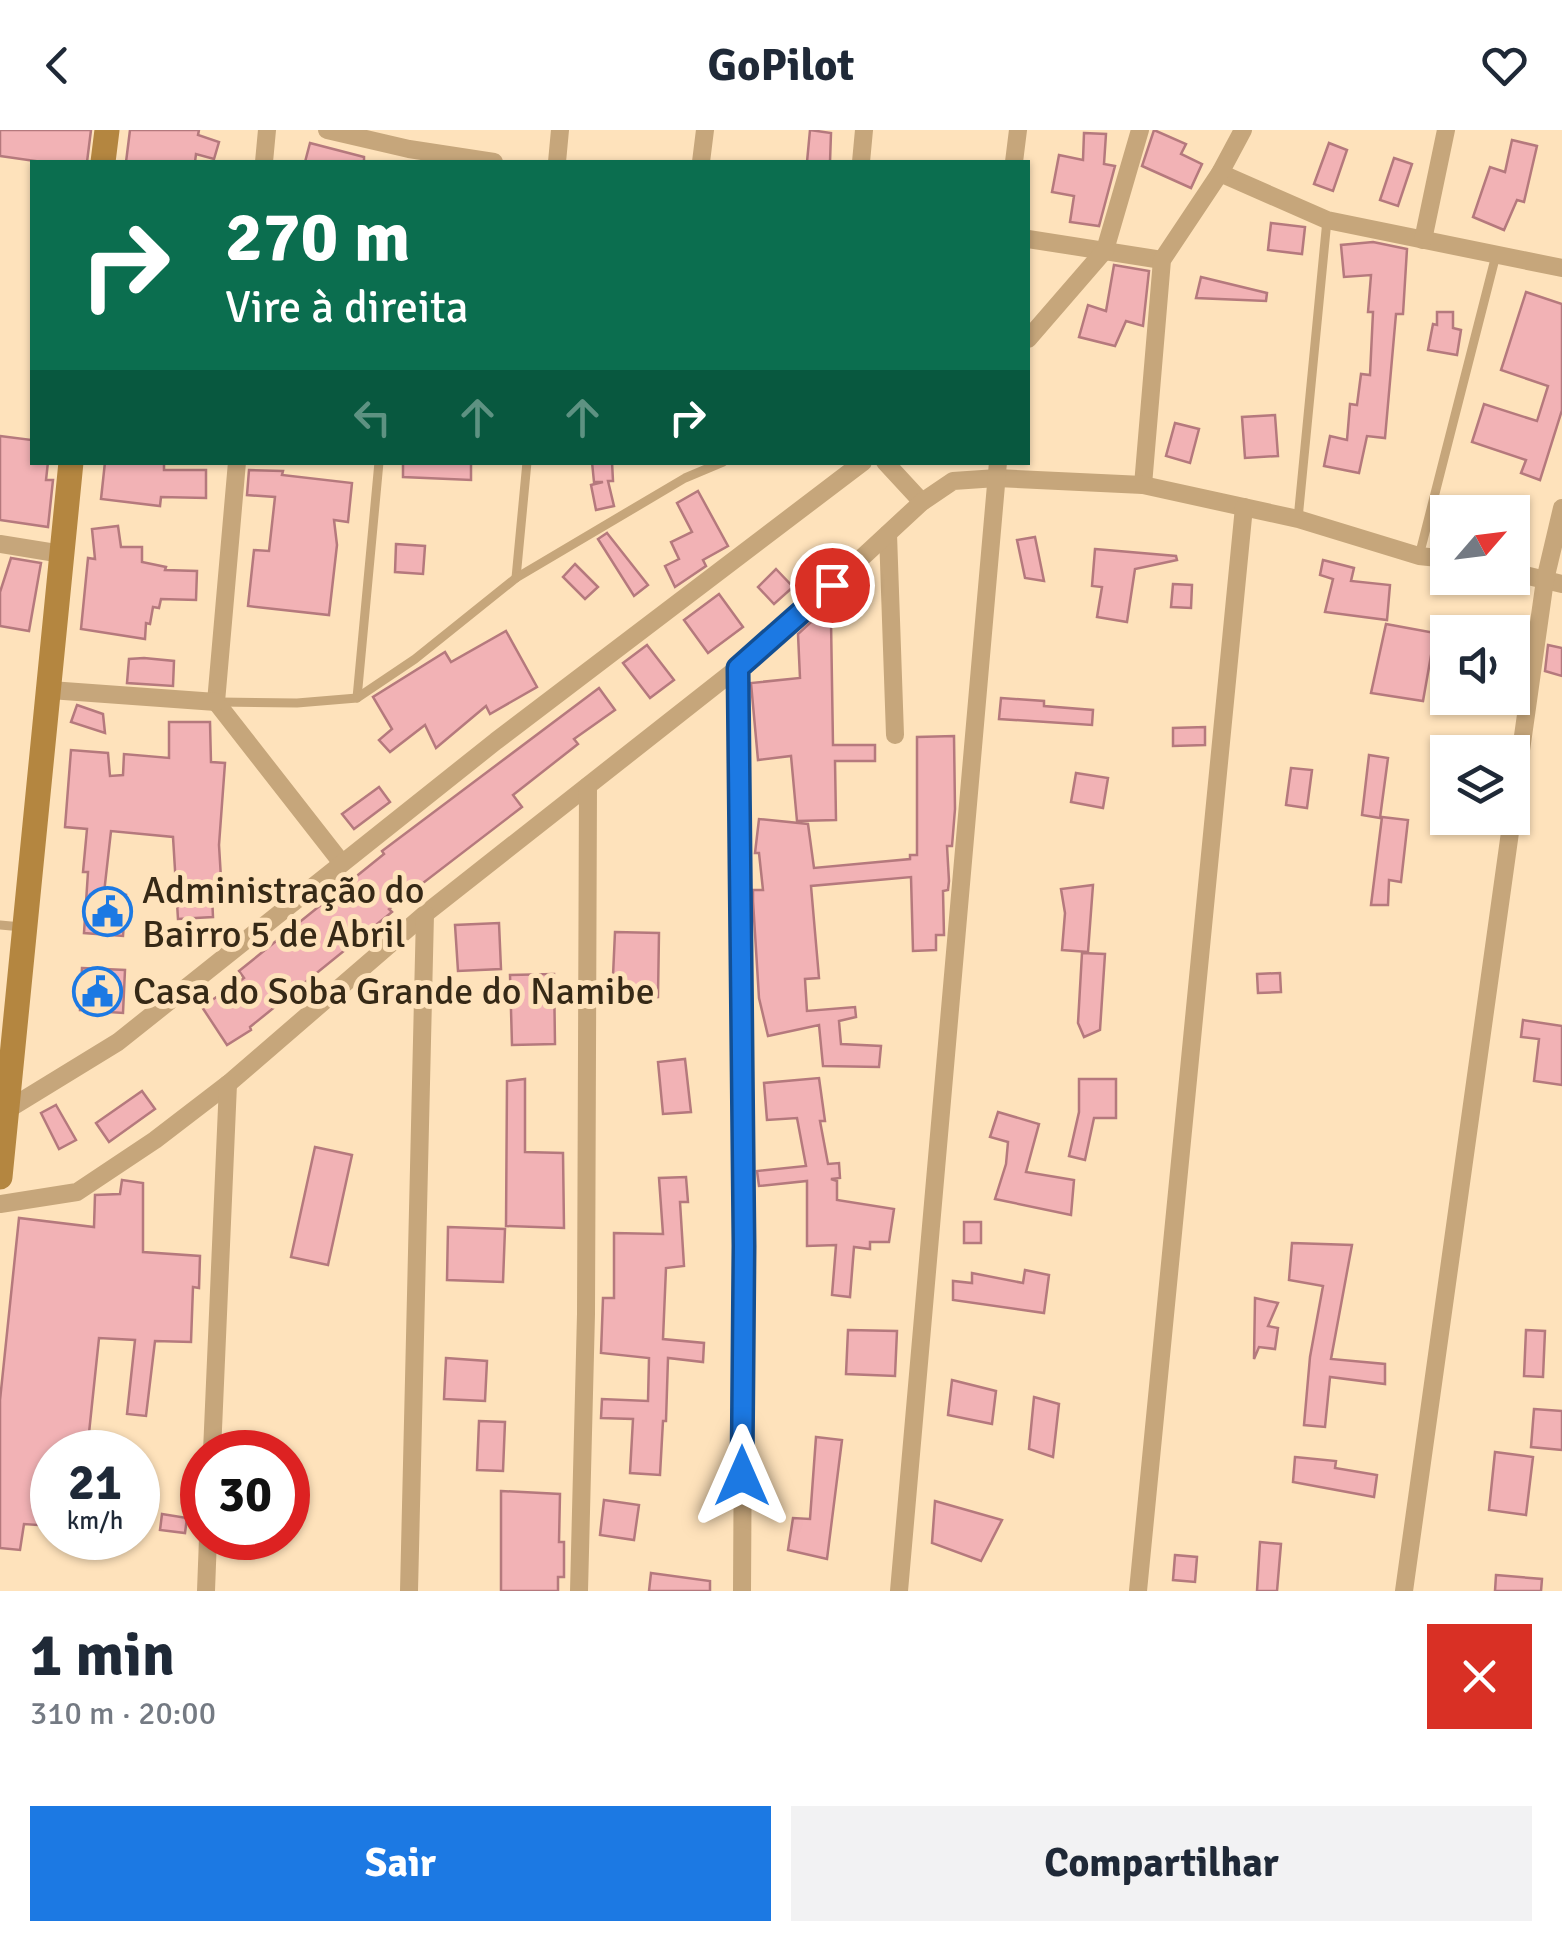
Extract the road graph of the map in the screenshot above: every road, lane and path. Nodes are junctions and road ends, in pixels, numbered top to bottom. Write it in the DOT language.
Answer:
graph roads {
  1 [pos="107,130"];
  2 [pos="267,130"];
  3 [pos="327,130"];
  4 [pos="560,130"];
  5 [pos="705,130"];
  6 [pos="864,130"];
  7 [pos="1018,130"];
  8 [pos="1140,130"];
  9 [pos="1243,130"];
  10 [pos="1446,130"];
  11 [pos="409,147"];
  12 [pos="104,160"];
  13 [pos="264,160"];
  14 [pos="483,160"];
  15 [pos="557,160"];
  16 [pos="701,160"];
  17 [pos="861,160"];
  18 [pos="1014,160"];
  19 [pos="1220,173"];
  20 [pos="1327,220"];
  21 [pos="1030,239"];
  22 [pos="1423,240"];
  23 [pos="1106,250"];
  24 [pos="1496,255"];
  25 [pos="1162,260"];
  26 [pos="1562,268"];
  27 [pos="1030,337"];
  28 [pos="72,465"];
  29 [pos="238,465"];
  30 [pos="380,465"];
  31 [pos="528,465"];
  32 [pos="686,465"];
  33 [pos="715,465"];
  34 [pos="859,465"];
  35 [pos="888,465"];
  36 [pos="997,470"];
  37 [pos="685,478"];
  38 [pos="1143,484"];
  39 [pos="922,502"];
  40 [pos="1244,507"];
  41 [pos="1562,508"];
  42 [pos="1298,519"];
  43 [pos="888,534"];
  44 [pos="0,544"];
  45 [pos="62,554"];
  46 [pos="1419,556"];
  47 [pos="1430,557"];
  48 [pos="516,578"];
  49 [pos="1554,582"];
  50 [pos="738,668"];
  51 [pos="50,690"];
  52 [pos="358,698"];
  53 [pos="216,702"];
  54 [pos="895,734"];
  55 [pos="1527,735"];
  56 [pos="588,786"];
  57 [pos="1509,835"];
  58 [pos="341,862"];
  59 [pos="425,914"];
  60 [pos="13,926"];
  61 [pos="228,1084"];
  62 [pos="3,1110"];
  63 [pos="0,1177"];
  64 [pos="0,1204"];
  65 [pos="213,1430"];
  66 [pos="207,1560"];
  67 [pos="206,1591"];
  68 [pos="409,1591"];
  69 [pos="579,1591"];
  70 [pos="742,1591"];
  71 [pos="899,1591"];
  72 [pos="1138,1591"];
  73 [pos="1404,1591"];
  1 -- 12 [label="street"];
  2 -- 13 [label="street"];
  3 -- 11 [label="street"];
  4 -- 15 [label="street"];
  5 -- 16 [label="street"];
  6 -- 17 [label="street"];
  7 -- 18 [label="street"];
  8 -- 23 [label="street"];
  9 -- 19 [label="street"];
  10 -- 22 [label="street"];
  11 -- 14 [label="street"];
  19 -- 20 [label="street"];
  19 -- 25 [label="street"];
  20 -- 22 [label="street"];
  20 -- 42 [label="lane"];
  21 -- 23 [label="street"];
  22 -- 24 [label="street"];
  23 -- 25 [label="street"];
  23 -- 27 [label="street"];
  24 -- 26 [label="street"];
  24 -- 46 [label="lane"];
  25 -- 38 [label="street"];
  28 -- 45 [label="street"];
  29 -- 53 [label="street"];
  30 -- 52 [label="lane"];
  31 -- 48 [label="lane"];
  32 -- 37 [label="lane"];
  33 -- 37 [label="lane"];
  34 -- 58 [label="street"];
  35 -- 39 [label="street"];
  36 -- 38 [label="street"];
  36 -- 39 [label="street"];
  36 -- 71 [label="street"];
  37 -- 48 [label="lane"];
  38 -- 40 [label="street"];
  39 -- 43 [label="street"];
  40 -- 42 [label="street"];
  40 -- 72 [label="street"];
  41 -- 49 [label="street"];
  42 -- 46 [label="street"];
  43 -- 50 [label="street"];
  43 -- 54 [label="street"];
  44 -- 45 [label="street"];
  45 -- 51 [label="street"];
  46 -- 47 [label="street"];
  48 -- 52 [label="lane"];
  49 -- 55 [label="street"];
  50 -- 56 [label="street"];
  50 -- 70 [label="street"];
  51 -- 53 [label="street"];
  51 -- 60 [label="street"];
  52 -- 53 [label="lane"];
  53 -- 58 [label="street"];
  56 -- 59 [label="street"];
  56 -- 69 [label="street"];
  57 -- 73 [label="street"];
  58 -- 62 [label="street"];
  59 -- 61 [label="street"];
  59 -- 68 [label="street"];
  60 -- 62 [label="street"];
  61 -- 64 [label="street"];
  61 -- 65 [label="street"];
  62 -- 63 [label="street"];
  66 -- 67 [label="street"];
}
